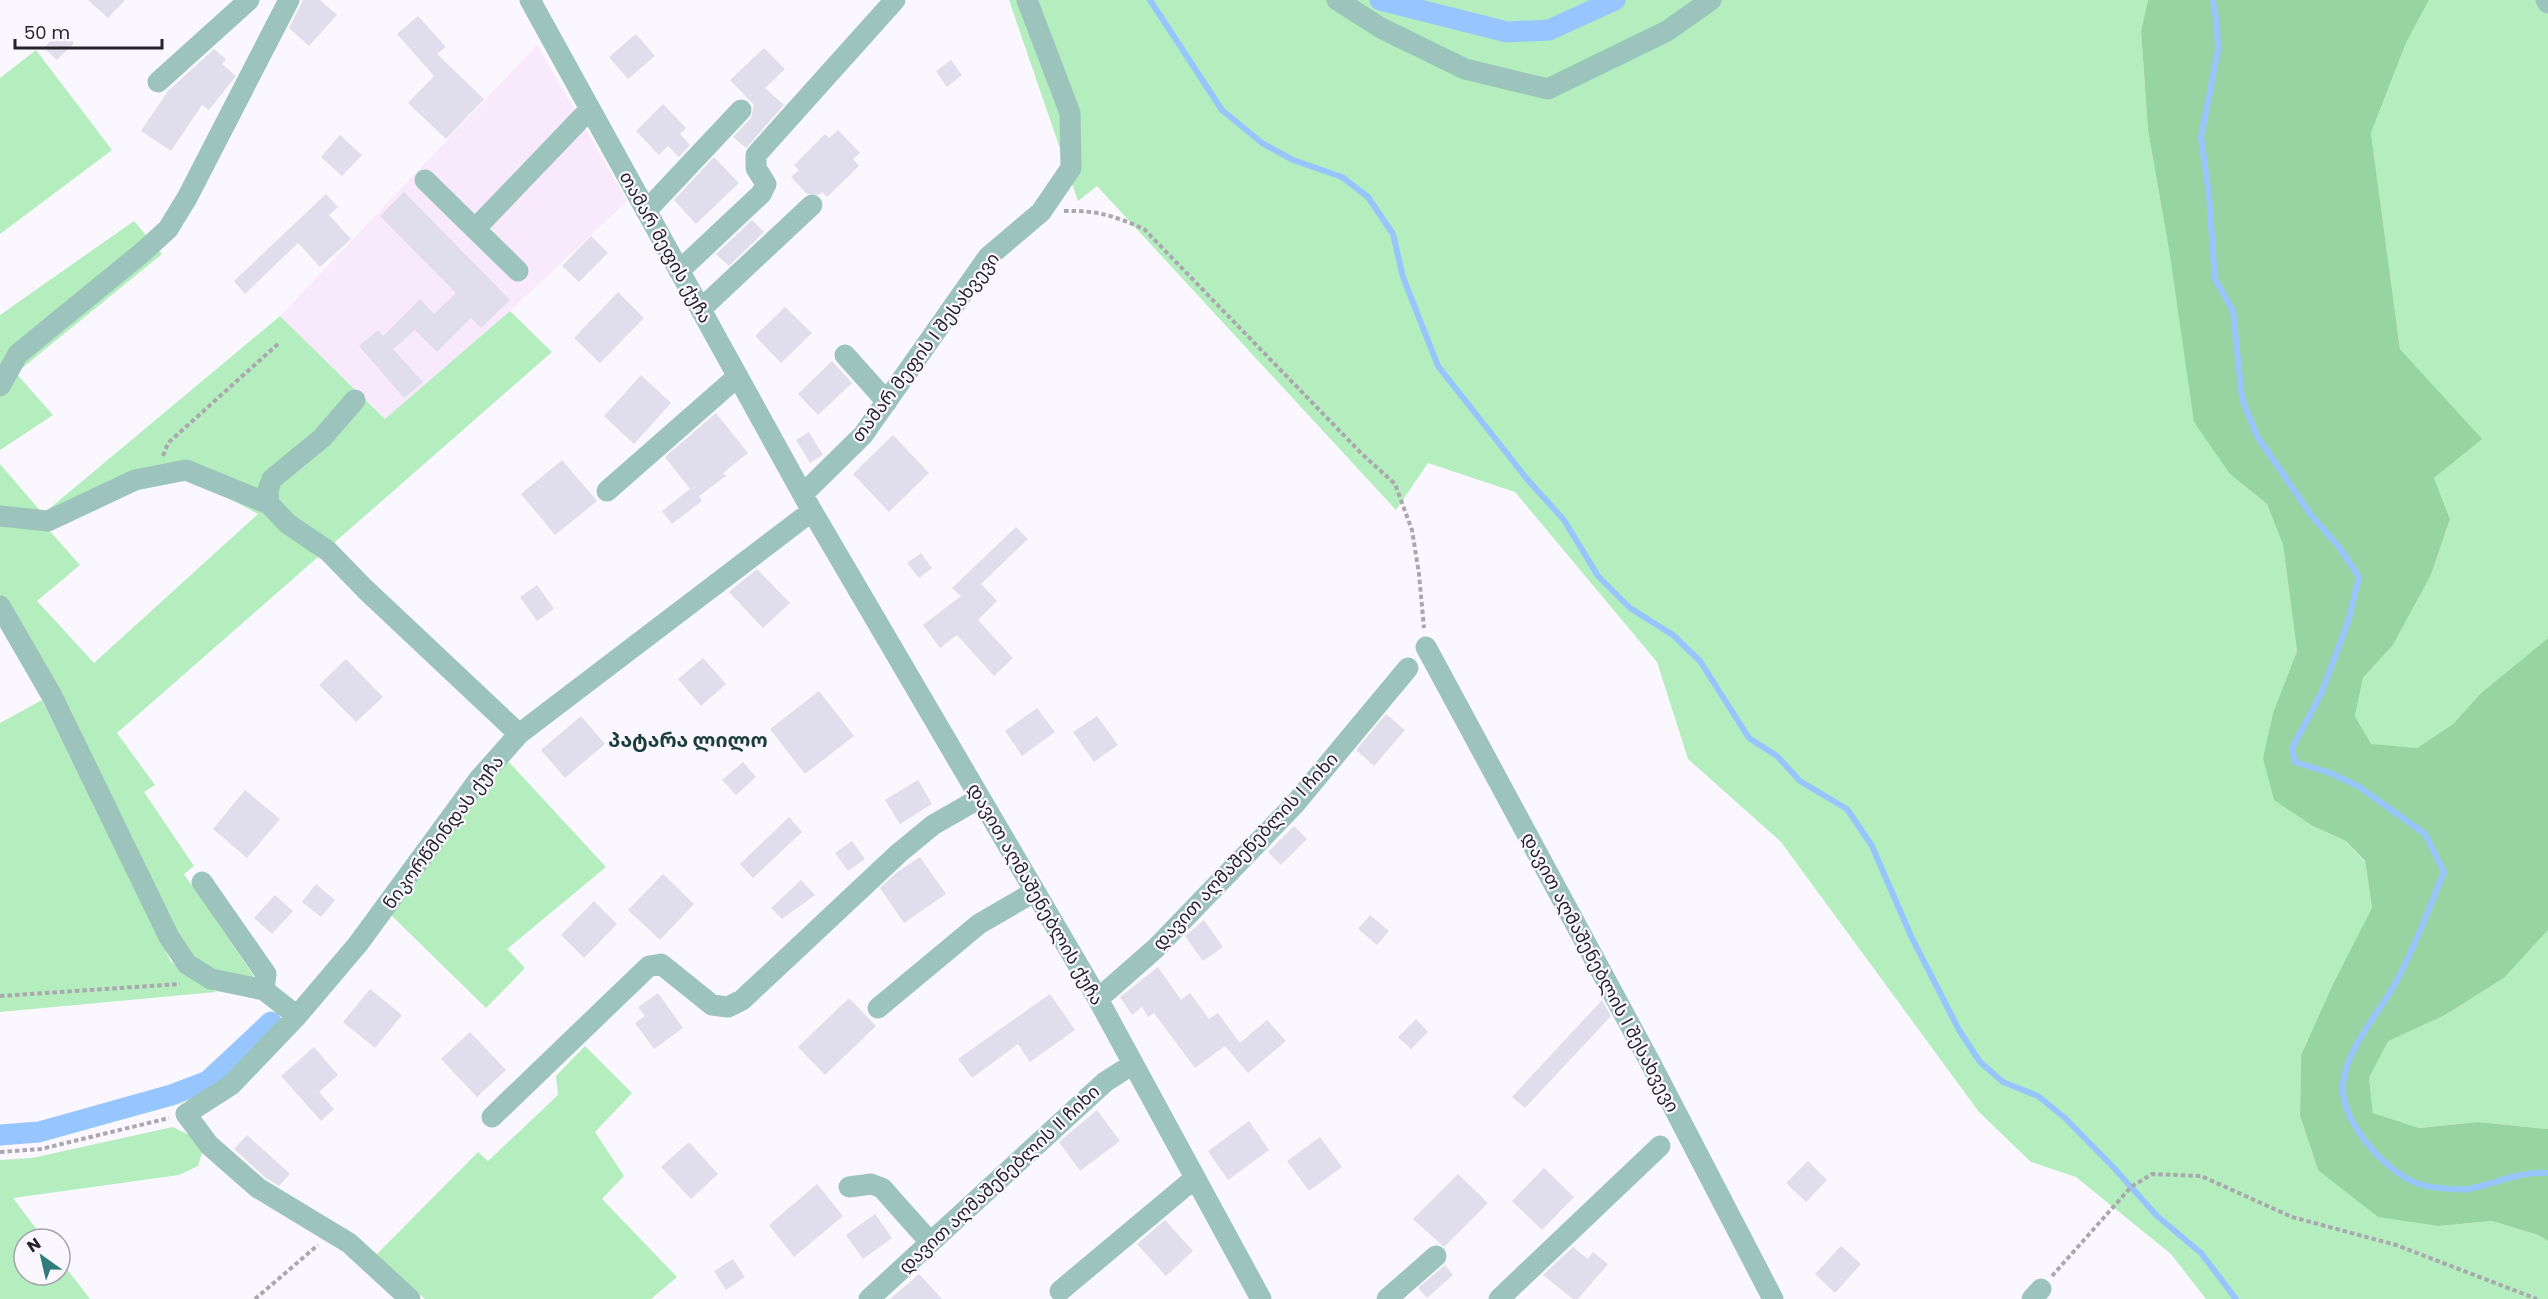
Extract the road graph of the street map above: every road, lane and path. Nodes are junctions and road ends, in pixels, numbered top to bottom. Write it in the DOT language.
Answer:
graph roads {
  1 [pos="249,0"];
  2 [pos="289,0"];
  3 [pos="895,0"];
  4 [pos="1028,0"];
  5 [pos="1337,0"];
  6 [pos="1711,0"];
  7 [pos="540,5"];
  8 [pos="158,82"];
  9 [pos="590,109"];
  10 [pos="741,110"];
  11 [pos="425,180"];
  12 [pos="812,205"];
  13 [pos="646,212"];
  14 [pos="1041,212"];
  15 [pos="475,229"];
  16 [pos="518,271"];
  17 [pos="679,271"];
  18 [pos="701,309"];
  19 [pos="279,344"];
  20 [pos="845,355"];
  21 [pos="737,377"];
  22 [pos="0,386"];
  23 [pos="355,400"];
  24 [pos="887,402"];
  25 [pos="163,474"];
  26 [pos="607,491"];
  27 [pos="807,503"];
  28 [pos="269,504"];
  29 [pos="0,516"];
  30 [pos="0,606"];
  31 [pos="1426,647"];
  32 [pos="1408,668"];
  33 [pos="519,734"];
  34 [pos="980,798"];
  35 [pos="202,882"];
  36 [pos="1034,892"];
  37 [pos="185,984"];
  38 [pos="264,990"];
  39 [pos="0,996"];
  40 [pos="1098,999"];
  41 [pos="878,1008"];
  42 [pos="297,1016"];
  43 [pos="1133,1064"];
  44 [pos="186,1114"];
  45 [pos="492,1118"];
  46 [pos="1660,1146"];
  47 [pos="0,1152"];
  48 [pos="1195,1178"];
  49 [pos="849,1187"];
  50 [pos="332,1233"];
  51 [pos="930,1242"];
  52 [pos="1436,1256"];
  53 [pos="1511,1272"];
  54 [pos="1060,1291"];
  55 [pos="2037,1294"];
  56 [pos="255,1299"];
  57 [pos="410,1299"];
  58 [pos="869,1299"];
  59 [pos="1261,1299"];
  60 [pos="1388,1299"];
  61 [pos="1483,1299"];
  62 [pos="1499,1299"];
  63 [pos="1773,1299"];
  64 [pos="2537,1299"];
  1 -- 8 [label="street"];
  2 -- 22 [label="street"];
  3 -- 17 [label="street"];
  4 -- 14 [label="street, თამარ მეფის I შესახვევი"];
  5 -- 6 [label="street"];
  7 -- 9 [label="street, თამარ მეფის ქუჩა"];
  9 -- 13 [label="street, თამარ მეფის ქუჩა"];
  9 -- 15 [label="street"];
  10 -- 13 [label="street"];
  11 -- 15 [label="street"];
  12 -- 18 [label="street"];
  13 -- 17 [label="street, თამარ მეფის ქუჩა"];
  14 -- 24 [label="street, თამარ მეფის I შესახვევი"];
  14 -- 31 [label="path"];
  15 -- 16 [label="street"];
  17 -- 18 [label="street, თამარ მეფის ქუჩა"];
  18 -- 21 [label="street, თამარ მეფის ქუჩა"];
  19 -- 25 [label="path"];
  20 -- 24 [label="street"];
  21 -- 26 [label="street"];
  21 -- 27 [label="street, თამარ მეფის ქუჩა"];
  23 -- 28 [label="street"];
  24 -- 27 [label="street, თამარ მეფის I შესახვევი"];
  25 -- 28 [label="street"];
  25 -- 29 [label="street"];
  27 -- 33 [label="street, ნიკორწმინდას ქუჩა"];
  27 -- 34 [label="street, დავით აღმაშენებლის ქუჩა"];
  28 -- 33 [label="street"];
  30 -- 38 [label="street"];
  31 -- 63 [label="street, დავით აღმაშენებლის I შესახვევი"];
  32 -- 40 [label="street, დავით აღმაშენებლის I ჩიხი"];
  33 -- 42 [label="street, ნიკორწმინდას ქუჩა"];
  34 -- 36 [label="street, დავით აღმაშენებლის ქუჩა"];
  34 -- 45 [label="street"];
  35 -- 38 [label="street"];
  36 -- 40 [label="street, დავით აღმაშენებლის ქუჩა"];
  36 -- 41 [label="street"];
  37 -- 39 [label="path"];
  38 -- 42 [label="street"];
  40 -- 43 [label="street, დავით აღმაშენებლის ქუჩა"];
  42 -- 44 [label="street, ნიკორწმინდას ქუჩა"];
  43 -- 48 [label="street, დავით აღმაშენებლის ქუჩა"];
  43 -- 51 [label="street, დავით აღმაშენებლის II ჩიხი"];
  44 -- 47 [label="path"];
  44 -- 50 [label="street"];
  46 -- 62 [label="street"];
  48 -- 54 [label="street"];
  48 -- 59 [label="street, დავით აღმაშენებლის ქუჩა"];
  49 -- 51 [label="street"];
  50 -- 56 [label="path"];
  50 -- 57 [label="street"];
  51 -- 58 [label="street, დავით აღმაშენებლის II ჩიხი"];
  52 -- 60 [label="street"];
  53 -- 61 [label="street"];
  55 -- 64 [label="path"];
}
